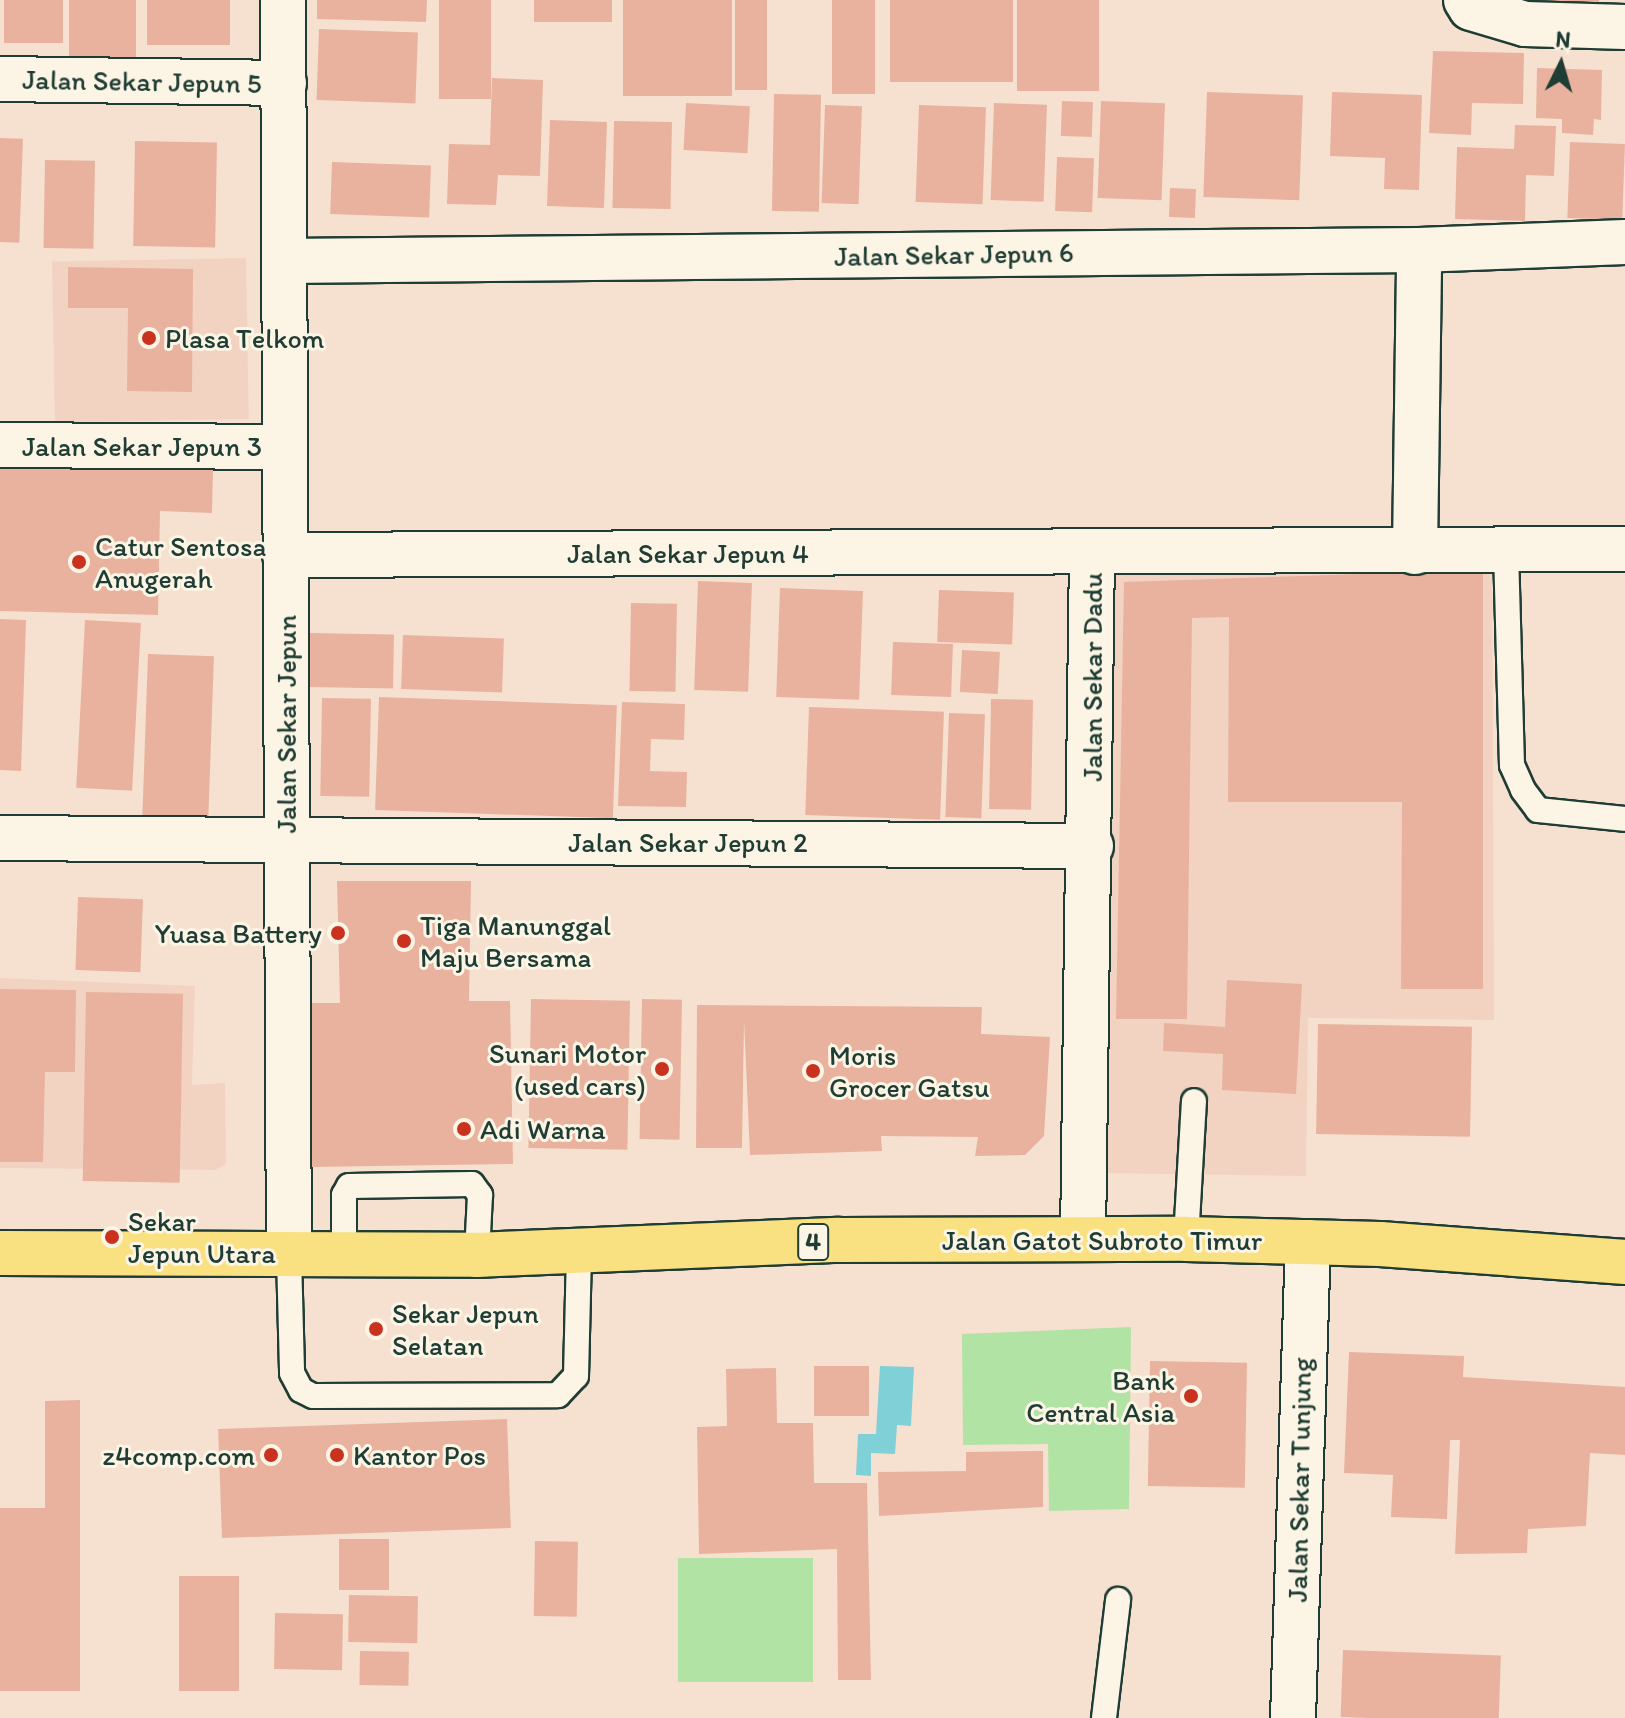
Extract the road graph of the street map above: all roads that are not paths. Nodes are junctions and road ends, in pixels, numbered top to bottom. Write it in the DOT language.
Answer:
graph roads {
  1 [pos="283,0"];
  2 [pos="1466,0"];
  3 [pos="1625,27"];
  4 [pos="0,79"];
  5 [pos="284,83"];
  6 [pos="1625,242"];
  7 [pos="1419,250"];
  8 [pos="284,261"];
  9 [pos="0,445"];
  10 [pos="285,447"];
  11 [pos="1625,549"];
  12 [pos="1506,551"];
  13 [pos="1092,552"];
  14 [pos="1415,552"];
  15 [pos="285,555"];
  16 [pos="1625,819"];
  17 [pos="0,838"];
  18 [pos="286,839"];
  19 [pos="1091,846"];
  20 [pos="1194,1101"];
  21 [pos="1083,1239"];
  22 [pos="1186,1239"];
  23 [pos="1308,1242"];
  24 [pos="579,1251"];
  25 [pos="0,1253"];
  26 [pos="477,1255"];
  27 [pos="289,1256"];
  28 [pos="344,1256"];
  29 [pos="1625,1262"];
  30 [pos="1118,1600"];
  31 [pos="1104,1718"];
  32 [pos="1293,1718"];
  1 -- 5 [label="street, Jalan Sekar Jepun"];
  2 -- 3 [label="street"];
  4 -- 5 [label="street, Jalan Sekar Jepun 5"];
  5 -- 8 [label="street, Jalan Sekar Jepun"];
  6 -- 7 [label="street, Jalan Sekar Jepun 6"];
  7 -- 8 [label="street, Jalan Sekar Jepun 6"];
  7 -- 14 [label="street"];
  8 -- 10 [label="street, Jalan Sekar Jepun"];
  9 -- 10 [label="street, Jalan Sekar Jepun 3"];
  10 -- 15 [label="street, Jalan Sekar Jepun"];
  11 -- 12 [label="street, Jalan Sekar Dadu"];
  12 -- 14 [label="street, Jalan Sekar Dadu"];
  12 -- 16 [label="lane"];
  13 -- 14 [label="street, Jalan Sekar Dadu"];
  13 -- 15 [label="street, Jalan Sekar Jepun 4"];
  13 -- 19 [label="street, Jalan Sekar Dadu"];
  15 -- 18 [label="street, Jalan Sekar Jepun"];
  17 -- 18 [label="street, Jalan Sekar Jepun 2"];
  18 -- 19 [label="street, Jalan Sekar Jepun 2"];
  18 -- 27 [label="street, Jalan Sekar Jepun"];
  19 -- 21 [label="street, Jalan Sekar Dadu"];
  20 -- 22 [label="lane"];
  21 -- 22 [label="highway, Jalan Gatot Subroto Timur / 4"];
  21 -- 24 [label="highway, Jalan Gatot Subroto Timur / 4"];
  22 -- 23 [label="highway, Jalan Gatot Subroto Timur / 4"];
  23 -- 29 [label="highway, Jalan Gatot Subroto Timur / 4"];
  23 -- 32 [label="street, Jalan Sekar Tunjung"];
  24 -- 26 [label="highway, Jalan Gatot Subroto Timur / 4"];
  24 -- 27 [label="lane"];
  25 -- 27 [label="highway, Jalan Gatot Subroto Timur / 4"];
  26 -- 28 [label="highway, Jalan Gatot Subroto Timur / 4"];
  26 -- 28 [label="lane"];
  27 -- 28 [label="highway, Jalan Gatot Subroto Timur / 4"];
  30 -- 31 [label="lane"];
}
